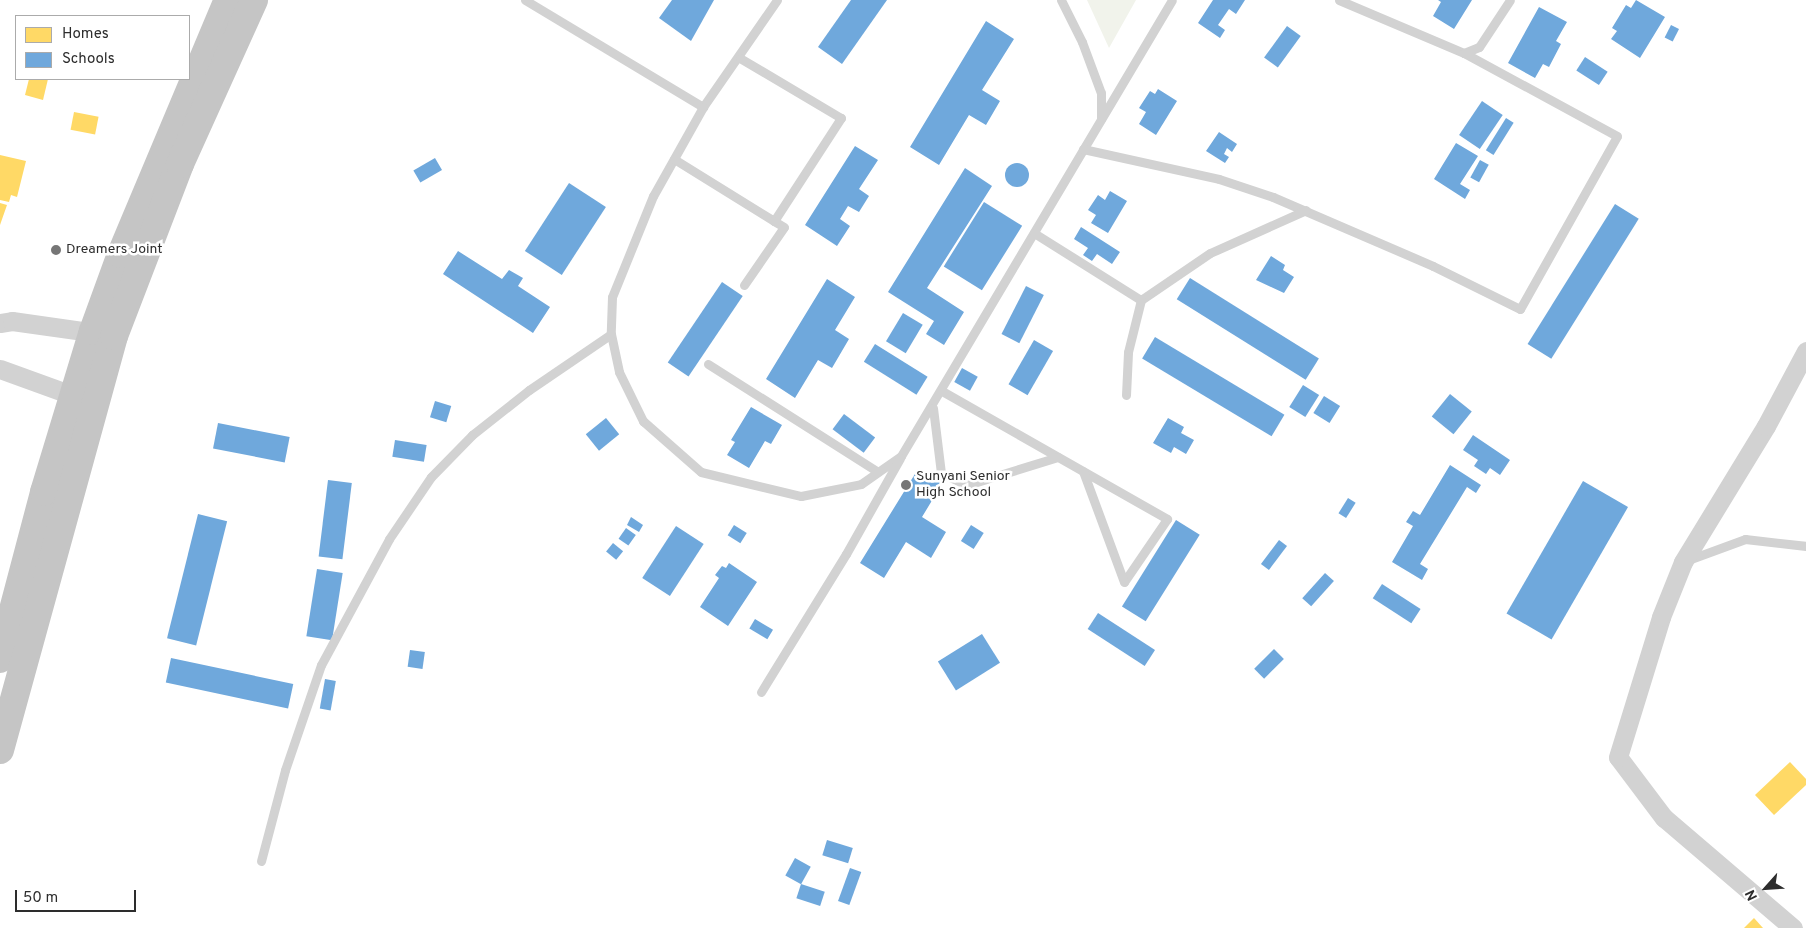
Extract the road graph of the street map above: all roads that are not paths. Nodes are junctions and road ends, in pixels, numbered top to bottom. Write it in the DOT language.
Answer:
graph roads {
  1 [pos="228,0"];
  2 [pos="254,0"];
  3 [pos="525,0"];
  4 [pos="777,0"];
  5 [pos="1061,0"];
  6 [pos="1172,0"];
  7 [pos="1339,0"];
  8 [pos="1510,0"];
  9 [pos="1464,53"];
  10 [pos="740,58"];
  11 [pos="703,107"];
  12 [pos="1101,120"];
  13 [pos="1083,149"];
  14 [pos="674,159"];
  15 [pos="1306,210"];
  16 [pos="774,221"];
  17 [pos="1034,234"];
  18 [pos="744,285"];
  19 [pos="1141,300"];
  20 [pos="0,323"];
  21 [pos="104,334"];
  22 [pos="611,334"];
  23 [pos="1806,351"];
  24 [pos="708,364"];
  25 [pos="0,369"];
  26 [pos="942,392"];
  27 [pos="72,395"];
  28 [pos="1126,395"];
  29 [pos="933,407"];
  30 [pos="901,456"];
  31 [pos="1058,457"];
  32 [pos="1083,471"];
  33 [pos="878,472"];
  34 [pos="1806,546"];
  35 [pos="1683,562"];
  36 [pos="0,659"];
  37 [pos="760,692"];
  38 [pos="0,750"];
  39 [pos="261,861"];
  40 [pos="1793,928"];
  1 -- 21 [label="main road"];
  2 -- 21 [label="main road"];
  3 -- 11 [label="lane"];
  4 -- 10 [label="lane"];
  5 -- 12 [label="lane"];
  6 -- 12 [label="lane"];
  7 -- 9 [label="lane"];
  8 -- 9 [label="lane"];
  9 -- 15 [label="lane"];
  10 -- 11 [label="lane"];
  10 -- 16 [label="lane"];
  11 -- 14 [label="lane"];
  12 -- 13 [label="lane"];
  13 -- 15 [label="lane"];
  13 -- 17 [label="lane"];
  14 -- 16 [label="lane"];
  14 -- 22 [label="lane"];
  15 -- 19 [label="lane"];
  16 -- 18 [label="lane"];
  17 -- 19 [label="lane"];
  17 -- 26 [label="lane"];
  19 -- 28 [label="lane"];
  20 -- 21 [label="street"];
  21 -- 27 [label="main road"];
  21 -- 38 [label="main road"];
  22 -- 33 [label="lane"];
  22 -- 39 [label="lane"];
  23 -- 35 [label="street"];
  24 -- 33 [label="lane"];
  25 -- 27 [label="street"];
  26 -- 29 [label="lane"];
  26 -- 31 [label="lane"];
  27 -- 36 [label="main road"];
  29 -- 30 [label="lane"];
  29 -- 31 [label="lane"];
  30 -- 33 [label="lane"];
  30 -- 37 [label="lane"];
  31 -- 32 [label="lane"];
  32 -- 32 [label="lane"];
  34 -- 35 [label="lane"];
  35 -- 40 [label="street"];
}
